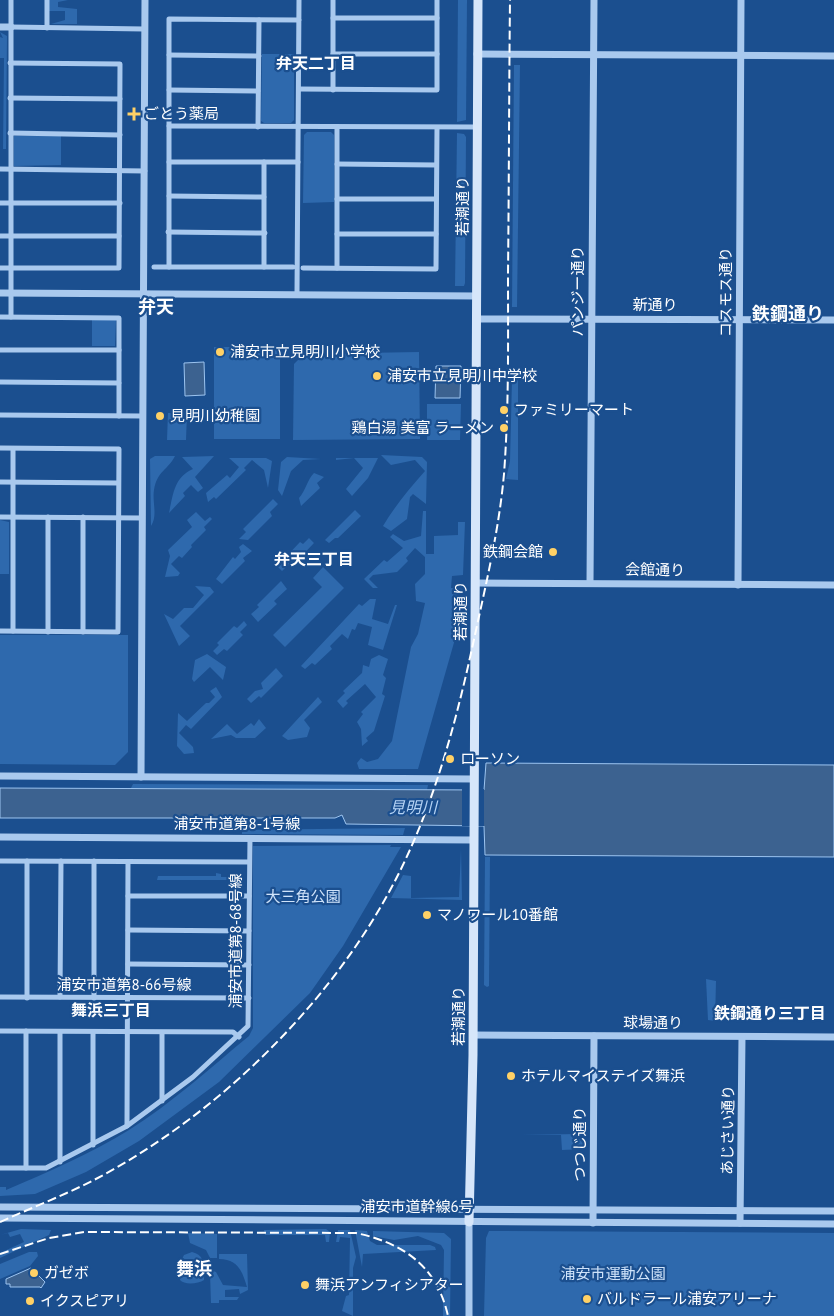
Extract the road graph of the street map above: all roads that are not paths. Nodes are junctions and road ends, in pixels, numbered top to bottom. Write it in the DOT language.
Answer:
graph roads {
  1 [pos="11,0"];
  2 [pos="46,0"];
  3 [pos="145,0"];
  4 [pos="299,0"];
  5 [pos="333,0"];
  6 [pos="438,0"];
  7 [pos="478,0"];
  8 [pos="594,0"];
  9 [pos="741,0"];
  10 [pos="333,18"];
  11 [pos="437,18"];
  12 [pos="259,20"];
  13 [pos="299,20"];
  14 [pos="0,27"];
  15 [pos="11,27"];
  16 [pos="47,28"];
  17 [pos="144,29"];
  18 [pos="333,54"];
  19 [pos="437,54"];
  20 [pos="477,54"];
  21 [pos="594,54"];
  22 [pos="169,55"];
  23 [pos="259,56"];
  24 [pos="740,56"];
  25 [pos="834,56"];
  26 [pos="10,63"];
  27 [pos="299,89"];
  28 [pos="169,90"];
  29 [pos="333,90"];
  30 [pos="258,91"];
  31 [pos="10,98"];
  32 [pos="120,99"];
  33 [pos="169,126"];
  34 [pos="258,127"];
  35 [pos="337,127"];
  36 [pos="299,128"];
  37 [pos="437,128"];
  38 [pos="477,128"];
  39 [pos="10,134"];
  40 [pos="120,134"];
  41 [pos="169,162"];
  42 [pos="264,162"];
  43 [pos="298,162"];
  44 [pos="337,164"];
  45 [pos="436,165"];
  46 [pos="0,170"];
  47 [pos="12,170"];
  48 [pos="120,170"];
  49 [pos="145,171"];
  50 [pos="169,196"];
  51 [pos="264,197"];
  52 [pos="337,199"];
  53 [pos="436,199"];
  54 [pos="0,202"];
  55 [pos="11,203"];
  56 [pos="120,203"];
  57 [pos="168,232"];
  58 [pos="264,232"];
  59 [pos="337,234"];
  60 [pos="436,234"];
  61 [pos="0,236"];
  62 [pos="11,236"];
  63 [pos="119,236"];
  64 [pos="154,267"];
  65 [pos="169,267"];
  66 [pos="264,267"];
  67 [pos="0,268"];
  68 [pos="11,268"];
  69 [pos="293,268"];
  70 [pos="304,268"];
  71 [pos="337,268"];
  72 [pos="0,293"];
  73 [pos="11,293"];
  74 [pos="144,294"];
  75 [pos="297,294"];
  76 [pos="477,296"];
  77 [pos="0,317"];
  78 [pos="11,317"];
  79 [pos="476,319"];
  80 [pos="592,319"];
  81 [pos="739,319"];
  82 [pos="834,320"];
  83 [pos="0,350"];
  84 [pos="119,350"];
  85 [pos="0,382"];
  86 [pos="119,383"];
  87 [pos="0,416"];
  88 [pos="119,416"];
  89 [pos="142,416"];
  90 [pos="0,448"];
  91 [pos="13,449"];
  92 [pos="0,482"];
  93 [pos="14,482"];
  94 [pos="118,483"];
  95 [pos="13,516"];
  96 [pos="0,517"];
  97 [pos="48,517"];
  98 [pos="83,517"];
  99 [pos="118,518"];
  100 [pos="142,518"];
  101 [pos="475,583"];
  102 [pos="590,583"];
  103 [pos="738,585"];
  104 [pos="834,585"];
  105 [pos="0,631"];
  106 [pos="13,631"];
  107 [pos="48,632"];
  108 [pos="83,632"];
  109 [pos="0,776"];
  110 [pos="141,777"];
  111 [pos="474,783"];
  112 [pos="0,837"];
  113 [pos="250,838"];
  114 [pos="473,840"];
  115 [pos="0,861"];
  116 [pos="27,861"];
  117 [pos="61,861"];
  118 [pos="94,862"];
  119 [pos="128,862"];
  120 [pos="249,862"];
  121 [pos="128,896"];
  122 [pos="249,896"];
  123 [pos="128,930"];
  124 [pos="249,930"];
  125 [pos="128,964"];
  126 [pos="249,965"];
  127 [pos="0,997"];
  128 [pos="60,997"];
  129 [pos="27,998"];
  130 [pos="94,998"];
  131 [pos="128,998"];
  132 [pos="249,998"];
  133 [pos="0,1031"];
  134 [pos="26,1031"];
  135 [pos="60,1032"];
  136 [pos="92,1032"];
  137 [pos="128,1032"];
  138 [pos="162,1033"];
  139 [pos="473,1035"];
  140 [pos="594,1036"];
  141 [pos="239,1037"];
  142 [pos="742,1037"];
  143 [pos="834,1037"];
  144 [pos="162,1101"];
  145 [pos="127,1126"];
  146 [pos="92,1145"];
  147 [pos="60,1162"];
  148 [pos="0,1168"];
  149 [pos="26,1168"];
  150 [pos="0,1207"];
  151 [pos="470,1210"];
  152 [pos="593,1210"];
  153 [pos="740,1211"];
  154 [pos="834,1211"];
  155 [pos="0,1218"];
  156 [pos="469,1222"];
  157 [pos="593,1223"];
  158 [pos="740,1223"];
  159 [pos="834,1224"];
  160 [pos="469,1316"];
  1 -- 15 [label="street"];
  2 -- 16 [label="street"];
  3 -- 17 [label="street"];
  4 -- 13 [label="street"];
  5 -- 10 [label="street"];
  6 -- 11 [label="street"];
  7 -- 20 [label="main road, 若潮通り"];
  8 -- 21 [label="street, パンジー通り"];
  9 -- 24 [label="street, コスモス通り"];
  10 -- 11 [label="street"];
  10 -- 18 [label="street"];
  11 -- 19 [label="street"];
  12 -- 13 [label="street"];
  12 -- 22 [label="street"];
  12 -- 23 [label="street"];
  13 -- 27 [label="street"];
  14 -- 15 [label="street"];
  15 -- 16 [label="street"];
  15 -- 26 [label="street"];
  16 -- 17 [label="street"];
  17 -- 49 [label="street"];
  18 -- 19 [label="street"];
  18 -- 29 [label="street"];
  19 -- 29 [label="street"];
  20 -- 21 [label="street"];
  20 -- 38 [label="main road, 若潮通り"];
  21 -- 24 [label="street"];
  21 -- 80 [label="street, パンジー通り"];
  22 -- 23 [label="street"];
  22 -- 28 [label="street"];
  23 -- 30 [label="street"];
  24 -- 25 [label="street"];
  24 -- 81 [label="street, コスモス通り"];
  26 -- 31 [label="street"];
  26 -- 32 [label="street"];
  27 -- 29 [label="street"];
  27 -- 36 [label="street"];
  28 -- 30 [label="street"];
  28 -- 33 [label="street"];
  30 -- 34 [label="street"];
  31 -- 32 [label="street"];
  31 -- 39 [label="street"];
  32 -- 40 [label="street"];
  33 -- 34 [label="street"];
  33 -- 41 [label="street"];
  34 -- 36 [label="street"];
  35 -- 36 [label="street"];
  35 -- 37 [label="street"];
  35 -- 44 [label="street"];
  36 -- 43 [label="street"];
  37 -- 38 [label="street"];
  37 -- 45 [label="street"];
  38 -- 76 [label="main road, 若潮通り"];
  39 -- 40 [label="street"];
  39 -- 47 [label="street"];
  40 -- 48 [label="street"];
  41 -- 42 [label="street"];
  41 -- 50 [label="street"];
  42 -- 43 [label="street"];
  42 -- 51 [label="street"];
  43 -- 75 [label="street"];
  44 -- 45 [label="street"];
  44 -- 52 [label="street"];
  45 -- 53 [label="street"];
  46 -- 47 [label="street"];
  47 -- 48 [label="street"];
  47 -- 55 [label="street"];
  48 -- 49 [label="street"];
  48 -- 56 [label="street"];
  49 -- 74 [label="street"];
  50 -- 51 [label="street"];
  50 -- 57 [label="street"];
  51 -- 58 [label="street"];
  52 -- 53 [label="street"];
  52 -- 59 [label="street"];
  53 -- 60 [label="street"];
  54 -- 55 [label="street"];
  55 -- 56 [label="street"];
  55 -- 62 [label="street"];
  56 -- 63 [label="street"];
  57 -- 58 [label="street"];
  57 -- 65 [label="street"];
  58 -- 66 [label="street"];
  59 -- 60 [label="street"];
  59 -- 71 [label="street"];
  60 -- 71 [label="street"];
  61 -- 62 [label="street"];
  62 -- 63 [label="street"];
  62 -- 68 [label="street"];
  63 -- 68 [label="street"];
  64 -- 65 [label="street"];
  65 -- 66 [label="street"];
  66 -- 69 [label="street"];
  67 -- 68 [label="street"];
  68 -- 73 [label="street"];
  70 -- 71 [label="street"];
  72 -- 73 [label="street"];
  73 -- 74 [label="street"];
  73 -- 78 [label="street"];
  74 -- 75 [label="street"];
  74 -- 89 [label="street"];
  75 -- 76 [label="street"];
  76 -- 79 [label="main road, 若潮通り"];
  77 -- 78 [label="street"];
  78 -- 84 [label="street"];
  79 -- 80 [label="street, 新通り"];
  79 -- 101 [label="main road, 若潮通り"];
  80 -- 81 [label="street, 新通り"];
  80 -- 102 [label="street, パンジー通り"];
  81 -- 82 [label="street, 新通り"];
  81 -- 103 [label="street, コスモス通り"];
  83 -- 84 [label="street"];
  84 -- 86 [label="street"];
  85 -- 86 [label="street"];
  86 -- 88 [label="street"];
  87 -- 88 [label="street"];
  88 -- 89 [label="street"];
  89 -- 100 [label="street"];
  90 -- 91 [label="street"];
  91 -- 93 [label="street"];
  91 -- 94 [label="street"];
  92 -- 93 [label="street"];
  93 -- 94 [label="street"];
  93 -- 95 [label="street"];
  94 -- 99 [label="street"];
  95 -- 96 [label="street"];
  95 -- 97 [label="street"];
  95 -- 106 [label="street"];
  97 -- 98 [label="street"];
  97 -- 107 [label="street"];
  98 -- 99 [label="street"];
  98 -- 108 [label="street"];
  99 -- 100 [label="street"];
  99 -- 108 [label="street"];
  100 -- 110 [label="street"];
  101 -- 102 [label="street, 会館通り"];
  101 -- 111 [label="main road, 若潮通り"];
  102 -- 103 [label="street, 会館通り"];
  103 -- 104 [label="street, 会館通り"];
  105 -- 106 [label="street"];
  106 -- 107 [label="street"];
  107 -- 108 [label="street"];
  109 -- 110 [label="street"];
  110 -- 111 [label="street"];
  111 -- 114 [label="main road, 若潮通り"];
  112 -- 113 [label="street, 浦安市道第8-1号線"];
  113 -- 114 [label="street, 浦安市道第8-1号線"];
  113 -- 120 [label="street, 浦安市道第8-68号線"];
  114 -- 139 [label="main road, 若潮通り"];
  115 -- 116 [label="street, 浦安市道第8-68号線"];
  116 -- 117 [label="street, 浦安市道第8-68号線"];
  116 -- 129 [label="street"];
  117 -- 118 [label="street, 浦安市道第8-68号線"];
  117 -- 128 [label="street"];
  118 -- 119 [label="street, 浦安市道第8-68号線"];
  118 -- 130 [label="street"];
  119 -- 120 [label="street, 浦安市道第8-68号線"];
  119 -- 121 [label="street"];
  120 -- 122 [label="street, 浦安市道第8-68号線"];
  121 -- 122 [label="street"];
  121 -- 123 [label="street"];
  122 -- 124 [label="street, 浦安市道第8-68号線"];
  123 -- 124 [label="street"];
  123 -- 125 [label="street"];
  124 -- 126 [label="street, 浦安市道第8-68号線"];
  125 -- 126 [label="street"];
  125 -- 131 [label="street"];
  126 -- 132 [label="street, 浦安市道第8-68号線"];
  127 -- 129 [label="street, 浦安市道第8-66号線"];
  128 -- 129 [label="street, 浦安市道第8-66号線"];
  128 -- 130 [label="street, 浦安市道第8-66号線"];
  130 -- 131 [label="street, 浦安市道第8-66号線"];
  131 -- 132 [label="street, 浦安市道第8-66号線"];
  131 -- 137 [label="street"];
  132 -- 141 [label="street, 浦安市道第8-68号線"];
  133 -- 134 [label="street"];
  134 -- 135 [label="street"];
  134 -- 149 [label="street"];
  135 -- 136 [label="street"];
  135 -- 147 [label="street"];
  136 -- 137 [label="street"];
  136 -- 146 [label="street"];
  137 -- 138 [label="street"];
  137 -- 145 [label="street"];
  138 -- 141 [label="street"];
  138 -- 144 [label="street"];
  139 -- 140 [label="street, 球場通り"];
  139 -- 151 [label="main road, 若潮通り"];
  140 -- 142 [label="street, 球場通り"];
  140 -- 152 [label="street, つつじ通り"];
  141 -- 144 [label="street, 浦安市道第8-68号線"];
  142 -- 143 [label="street, 球場通り"];
  142 -- 153 [label="street, あじさい通り"];
  144 -- 145 [label="street, 浦安市道第8-68号線"];
  145 -- 146 [label="street, 浦安市道第8-68号線"];
  146 -- 147 [label="street, 浦安市道第8-68号線"];
  147 -- 149 [label="street, 浦安市道第8-68号線"];
  148 -- 149 [label="street, 浦安市道第8-68号線"];
  150 -- 151 [label="street, 浦安市道幹線6号"];
  151 -- 152 [label="street, 浦安市道幹線6号"];
  151 -- 156 [label="main road, 若潮通り"];
  152 -- 153 [label="street, 浦安市道幹線6号"];
  152 -- 157 [label="street, つつじ通り"];
  153 -- 154 [label="street, 浦安市道幹線6号"];
  153 -- 158 [label="street, あじさい通り"];
  155 -- 156 [label="street, 浦安市道幹線6号"];
  156 -- 157 [label="street, 浦安市道幹線6号"];
  156 -- 160 [label="street"];
  157 -- 158 [label="street, 浦安市道幹線6号"];
  158 -- 159 [label="street, 浦安市道幹線6号"];
}
